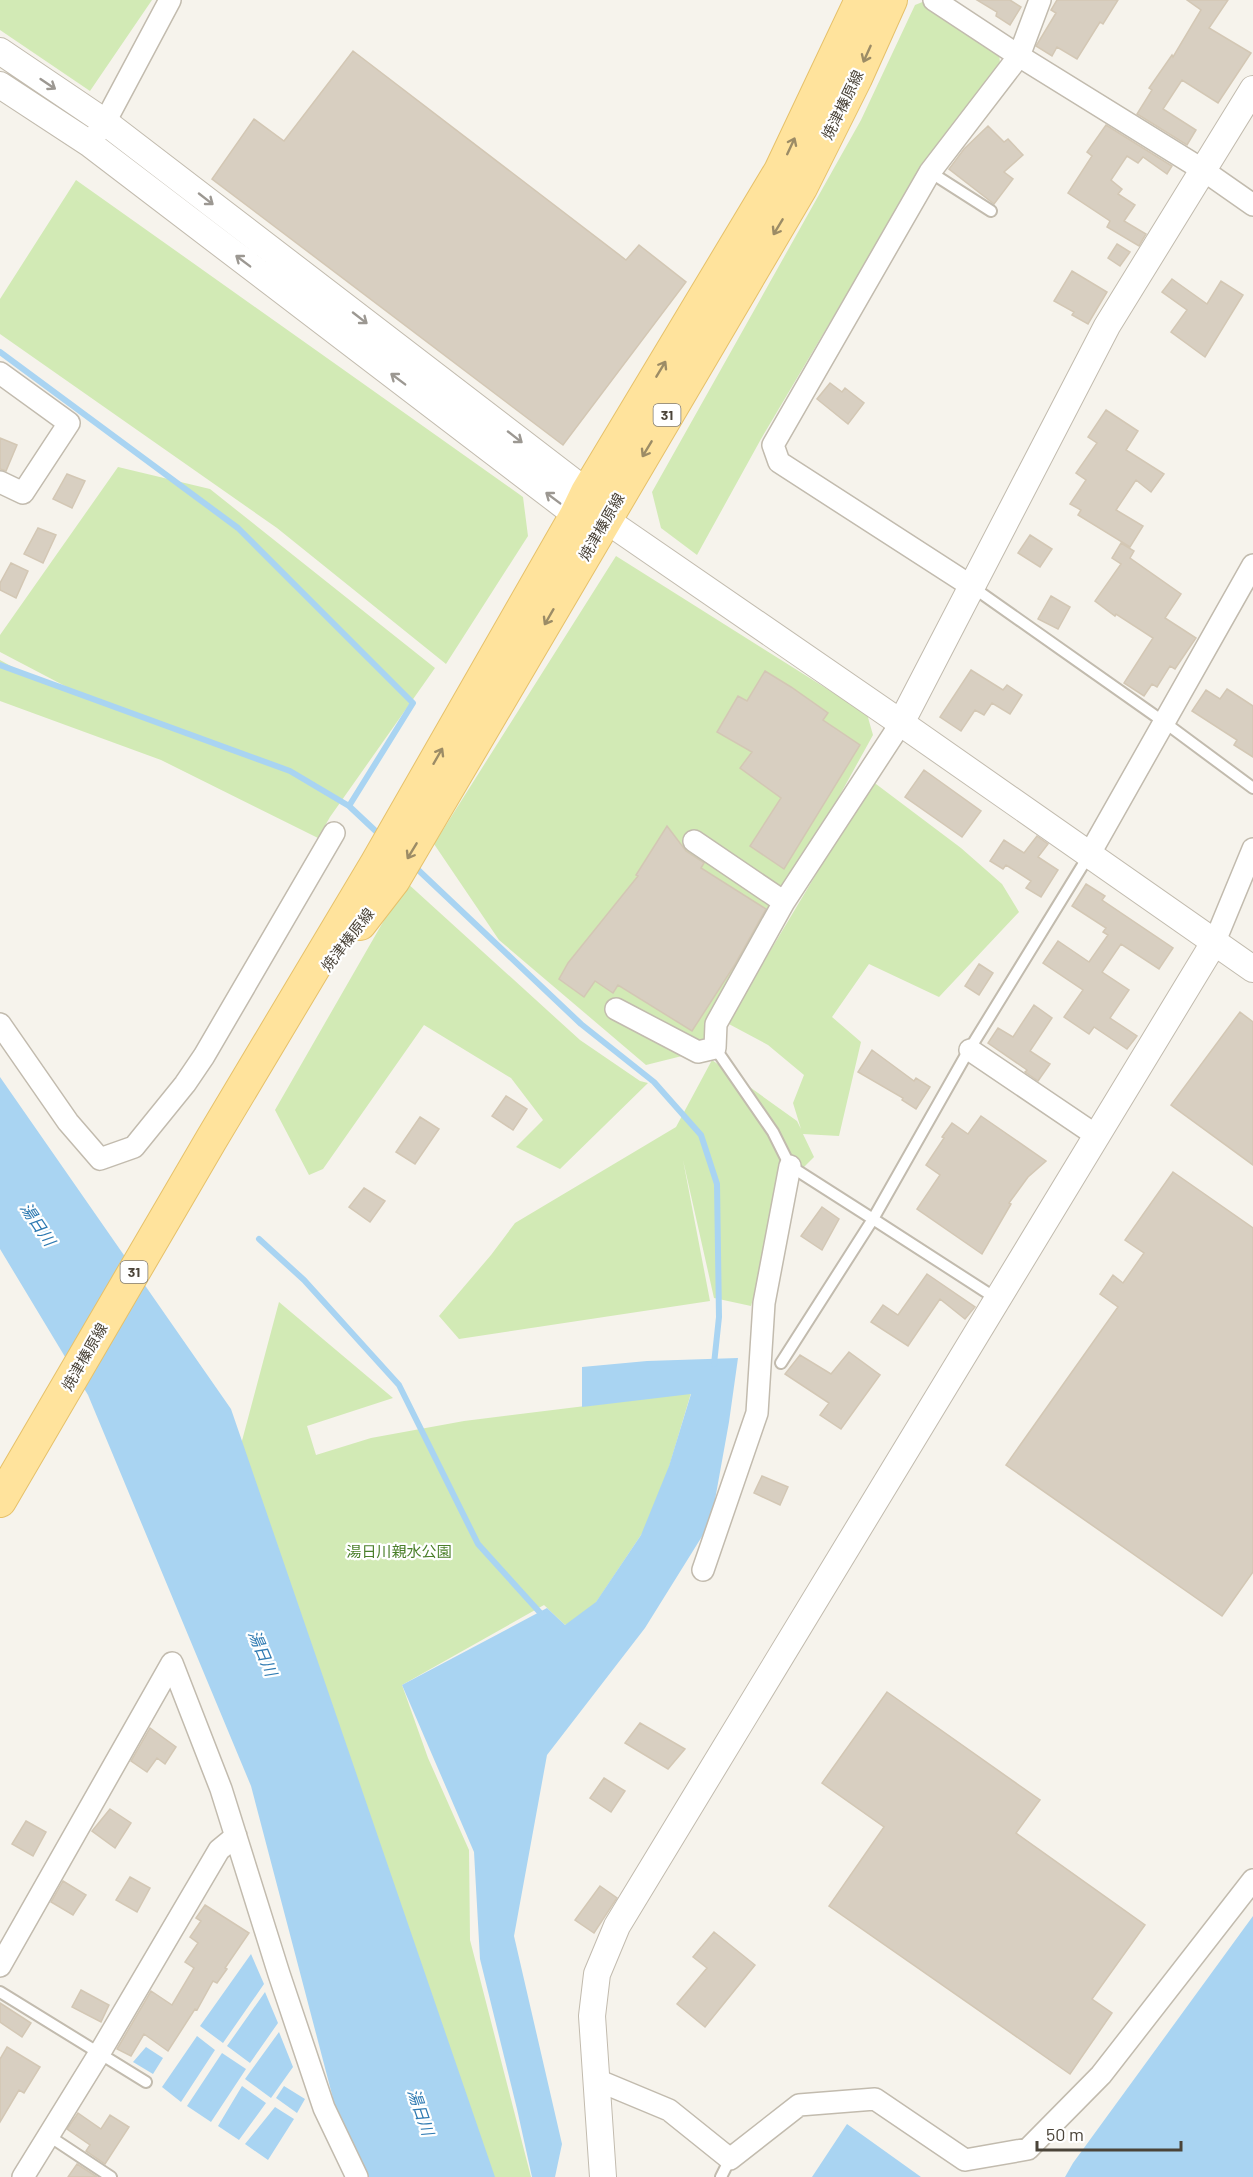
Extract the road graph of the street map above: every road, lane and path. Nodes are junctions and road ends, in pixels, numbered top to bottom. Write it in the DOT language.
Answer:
graph roads {
  1 [pos="170,0"];
  2 [pos="861,0"];
  3 [pos="891,0"];
  4 [pos="934,0"];
  5 [pos="1040,0"];
  6 [pos="0,51"];
  7 [pos="1019,56"];
  8 [pos="0,85"];
  9 [pos="1253,90"];
  10 [pos="105,122"];
  11 [pos="90,144"];
  12 [pos="1203,170"];
  13 [pos="930,172"];
  14 [pos="1253,205"];
  15 [pos="991,211"];
  16 [pos="0,373"];
  17 [pos="0,482"];
  18 [pos="590,509"];
  19 [pos="1253,565"];
  20 [pos="971,586"];
  21 [pos="1164,722"];
  22 [pos="901,723"];
  23 [pos="1253,788"];
  24 [pos="334,833"];
  25 [pos="694,841"];
  26 [pos="1253,849"];
  27 [pos="1089,855"];
  28 [pos="784,902"];
  29 [pos="1215,941"];
  30 [pos="1253,969"];
  31 [pos="616,1009"];
  32 [pos="0,1024"];
  33 [pos="715,1048"];
  34 [pos="970,1050"];
  35 [pos="1097,1136"];
  36 [pos="790,1166"];
  37 [pos="873,1219"];
  38 [pos="997,1299"];
  39 [pos="781,1363"];
  40 [pos="57,1404"];
  41 [pos="0,1502"];
  42 [pos="0,1517"];
  43 [pos="703,1570"];
  44 [pos="236,1836"];
  45 [pos="1253,1880"];
  46 [pos="0,1966"];
  47 [pos="0,1992"];
  48 [pos="99,2054"];
  49 [pos="597,2080"];
  50 [pos="146,2082"];
  51 [pos="49,2136"];
  52 [pos="725,2168"];
  53 [pos="23,2177"];
  54 [pos="111,2177"];
  55 [pos="357,2177"];
  56 [pos="603,2177"];
  1 -- 10 [label="street"];
  18 -- 2 [label="main road, 焼津榛原線 / 31, one-way"];
  3 -- 18 [label="main road, 焼津榛原線 / 31, one-way"];
  4 -- 7 [label="street"];
  5 -- 7 [label="street"];
  6 -- 10 [label="street, one-way"];
  7 -- 12 [label="street"];
  7 -- 13 [label="street"];
  8 -- 11 [label="street"];
  9 -- 12 [label="street"];
  10 -- 11 [label="street"];
  10 -- 18 [label="street, one-way"];
  18 -- 11 [label="street, one-way"];
  12 -- 14 [label="street"];
  12 -- 20 [label="street"];
  13 -- 15 [label="lane"];
  13 -- 20 [label="street"];
  16 -- 17 [label="street"];
  18 -- 22 [label="street"];
  18 -- 40 [label="main road, 焼津榛原線 / 31"];
  19 -- 21 [label="street"];
  20 -- 21 [label="lane"];
  20 -- 22 [label="street"];
  21 -- 23 [label="lane"];
  21 -- 27 [label="street"];
  22 -- 27 [label="street"];
  22 -- 28 [label="street"];
  24 -- 32 [label="street"];
  25 -- 28 [label="street"];
  26 -- 29 [label="street"];
  27 -- 29 [label="street"];
  27 -- 34 [label="lane"];
  28 -- 33 [label="street"];
  29 -- 30 [label="street"];
  29 -- 35 [label="street"];
  31 -- 33 [label="street"];
  33 -- 36 [label="lane"];
  34 -- 35 [label="street"];
  34 -- 37 [label="lane"];
  35 -- 38 [label="street"];
  36 -- 37 [label="lane"];
  36 -- 43 [label="street"];
  37 -- 38 [label="lane"];
  37 -- 39 [label="lane"];
  38 -- 49 [label="street"];
  40 -- 41 [label="main road, 焼津榛原線 / 31"];
  40 -- 42 [label="main road, 焼津榛原線 / 31"];
  44 -- 46 [label="street"];
  44 -- 48 [label="street"];
  44 -- 55 [label="street"];
  45 -- 52 [label="street"];
  47 -- 48 [label="lane"];
  48 -- 50 [label="lane"];
  48 -- 51 [label="street"];
  49 -- 52 [label="street"];
  49 -- 56 [label="street"];
  51 -- 53 [label="street"];
  51 -- 54 [label="lane"];
}
